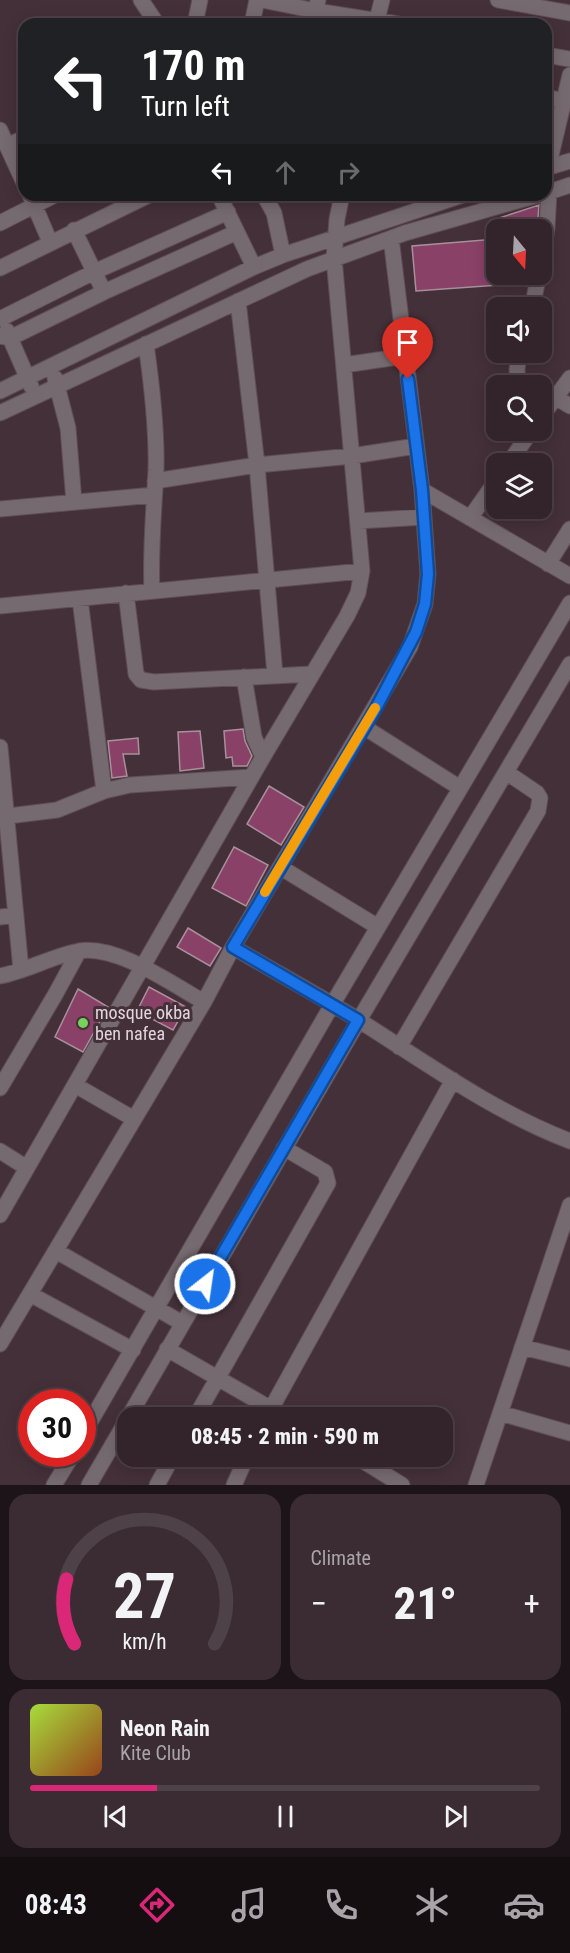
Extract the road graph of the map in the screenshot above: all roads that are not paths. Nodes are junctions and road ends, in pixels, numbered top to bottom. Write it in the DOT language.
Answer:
graph roads {
  1 [pos="200,0"];
  2 [pos="260,0"];
  3 [pos="382,0"];
  4 [pos="498,0"];
  5 [pos="143,1"];
  6 [pos="316,12"];
  7 [pos="570,13"];
  8 [pos="153,18"];
  9 [pos="196,18"];
  10 [pos="254,18"];
  11 [pos="353,18"];
  12 [pos="378,18"];
  13 [pos="552,56"];
  14 [pos="570,60"];
  15 [pos="570,75"];
  16 [pos="552,98"];
  17 [pos="564,101"];
  18 [pos="0,130"];
  19 [pos="552,137"];
  20 [pos="18,141"];
  21 [pos="8,146"];
  22 [pos="570,161"];
  23 [pos="552,166"];
  24 [pos="18,168"];
  25 [pos="570,185"];
  26 [pos="552,191"];
  27 [pos="31,201"];
  28 [pos="32,201"];
  29 [pos="136,201"];
  30 [pos="222,201"];
  31 [pos="267,201"];
  32 [pos="277,201"];
  33 [pos="341,201"];
  34 [pos="446,201"];
  35 [pos="517,201"];
  36 [pos="545,201"];
  37 [pos="228,212"];
  38 [pos="274,213"];
  39 [pos="546,219"];
  40 [pos="0,222"];
  41 [pos="74,230"];
  42 [pos="237,232"];
  43 [pos="391,238"];
  44 [pos="335,239"];
  45 [pos="50,242"];
  46 [pos="283,255"];
  47 [pos="334,258"];
  48 [pos="254,267"];
  49 [pos="0,268"];
  50 [pos="94,272"];
  51 [pos="104,292"];
  52 [pos="238,301"];
  53 [pos="1,317"];
  54 [pos="5,337"];
  55 [pos="146,344"];
  56 [pos="405,356"];
  57 [pos="344,365"];
  58 [pos="51,366"];
  59 [pos="27,378"];
  60 [pos="570,378"];
  61 [pos="58,386"];
  62 [pos="0,391"];
  63 [pos="35,396"];
  64 [pos="555,397"];
  65 [pos="552,401"];
  66 [pos="570,406"];
  67 [pos="0,413"];
  68 [pos="416,446"];
  69 [pos="352,456"];
  70 [pos="257,465"];
  71 [pos="155,488"];
  72 [pos="422,490"];
  73 [pos="486,495"];
  74 [pos="74,502"];
  75 [pos="0,510"];
  76 [pos="424,517"];
  77 [pos="470,518"];
  78 [pos="358,521"];
  79 [pos="570,529"];
  80 [pos="548,564"];
  81 [pos="362,570"];
  82 [pos="570,576"];
  83 [pos="266,580"];
  84 [pos="152,591"];
  85 [pos="126,593"];
  86 [pos="80,599"];
  87 [pos="570,603"];
  88 [pos="0,606"];
  89 [pos="570,664"];
  90 [pos="312,674"];
  91 [pos="275,675"];
  92 [pos="244,677"];
  93 [pos="364,727"];
  94 [pos="0,747"];
  95 [pos="263,757"];
  96 [pos="506,772"];
  97 [pos="251,777"];
  98 [pos="460,788"];
  99 [pos="104,791"];
  100 [pos="3,817"];
  101 [pos="280,867"];
  102 [pos="16,915"];
  103 [pos="0,917"];
  104 [pos="378,927"];
  105 [pos="233,947"];
  106 [pos="79,951"];
  107 [pos="142,968"];
  108 [pos="21,970"];
  109 [pos="0,976"];
  110 [pos="204,1002"];
  111 [pos="332,1005"];
  112 [pos="358,1020"];
  113 [pos="399,1047"];
  114 [pos="453,1080"];
  115 [pos="1,1084"];
  116 [pos="75,1085"];
  117 [pos="134,1119"];
  118 [pos="570,1141"];
  119 [pos="284,1148"];
  120 [pos="0,1150"];
  121 [pos="27,1168"];
  122 [pos="570,1205"];
  123 [pos="0,1215"];
  124 [pos="565,1239"];
  125 [pos="56,1251"];
  126 [pos="30,1294"];
  127 [pos="155,1309"];
  128 [pos="182,1323"];
  129 [pos="0,1344"];
  130 [pos="522,1347"];
  131 [pos="167,1349"];
  132 [pos="132,1350"];
  133 [pos="570,1359"];
  134 [pos="217,1379"];
  135 [pos="134,1407"];
  136 [pos="201,1407"];
  137 [pos="259,1407"];
  138 [pos="271,1407"];
  139 [pos="96,1412"];
  140 [pos="500,1413"];
  141 [pos="570,1433"];
  142 [pos="117,1437"];
  143 [pos="65,1467"];
  144 [pos="167,1467"];
  145 [pos="242,1467"];
  146 [pos="373,1467"];
  147 [pos="54,1485"];
  148 [pos="89,1485"];
  149 [pos="157,1485"];
  150 [pos="234,1485"];
  151 [pos="402,1485"];
  152 [pos="476,1485"];
  1 -- 9 [label="street"];
  2 -- 6 [label="street"];
  2 -- 10 [label="street"];
  3 -- 12 [label="street"];
  4 -- 7 [label="street"];
  5 -- 8 [label="street"];
  6 -- 11 [label="street"];
  13 -- 14 [label="street"];
  15 -- 17 [label="street"];
  16 -- 17 [label="street"];
  17 -- 19 [label="street"];
  18 -- 21 [label="street"];
  20 -- 21 [label="street"];
  21 -- 24 [label="street"];
  22 -- 23 [label="street"];
  25 -- 26 [label="street"];
  27 -- 40 [label="street"];
  28 -- 45 [label="street"];
  29 -- 41 [label="street"];
  30 -- 37 [label="street"];
  31 -- 38 [label="street"];
  32 -- 38 [label="street"];
  33 -- 44 [label="street"];
  34 -- 44 [label="street"];
  35 -- 43 [label="street"];
  36 -- 39 [label="street"];
  37 -- 42 [label="street"];
  37 -- 50 [label="street"];
  38 -- 46 [label="street"];
  41 -- 45 [label="street"];
  41 -- 50 [label="street"];
  42 -- 48 [label="street"];
  42 -- 51 [label="street"];
  43 -- 47 [label="street"];
  43 -- 56 [label="street"];
  44 -- 46 [label="street"];
  44 -- 47 [label="street"];
  45 -- 49 [label="street"];
  46 -- 48 [label="street"];
  47 -- 52 [label="street"];
  47 -- 57 [label="street"];
  48 -- 58 [label="street"];
  50 -- 51 [label="street"];
  50 -- 53 [label="street"];
  51 -- 54 [label="street"];
  52 -- 55 [label="street"];
  52 -- 70 [label="street"];
  53 -- 54 [label="street"];
  54 -- 59 [label="street"];
  55 -- 61 [label="street"];
  55 -- 71 [label="street"];
  56 -- 57 [label="street"];
  56 -- 68 [label="street"];
  57 -- 69 [label="street"];
  58 -- 59 [label="street"];
  58 -- 61 [label="street"];
  59 -- 62 [label="street"];
  59 -- 63 [label="street"];
  60 -- 64 [label="street"];
  61 -- 63 [label="street"];
  61 -- 74 [label="street"];
  63 -- 67 [label="street"];
  64 -- 65 [label="street"];
  64 -- 66 [label="street"];
  68 -- 69 [label="street"];
  68 -- 72 [label="street"];
  69 -- 70 [label="street"];
  69 -- 78 [label="street"];
  70 -- 71 [label="street"];
  70 -- 83 [label="street"];
  71 -- 74 [label="street"];
  71 -- 84 [label="street"];
  72 -- 76 [label="street"];
  72 -- 77 [label="street"];
  73 -- 77 [label="street"];
  74 -- 75 [label="street"];
  76 -- 78 [label="street"];
  76 -- 93 [label="street"];
  77 -- 80 [label="street"];
  78 -- 81 [label="street"];
  79 -- 80 [label="street"];
  80 -- 82 [label="street"];
  81 -- 83 [label="street"];
  81 -- 90 [label="street"];
  83 -- 84 [label="street"];
  83 -- 91 [label="street"];
  84 -- 85 [label="street"];
  85 -- 86 [label="street"];
  85 -- 92 [label="street"];
  86 -- 88 [label="street"];
  86 -- 99 [label="street"];
  87 -- 98 [label="street"];
  89 -- 96 [label="street"];
  90 -- 91 [label="street"];
  90 -- 95 [label="street"];
  91 -- 92 [label="street"];
  92 -- 95 [label="street"];
  93 -- 98 [label="street"];
  93 -- 101 [label="street"];
  94 -- 100 [label="street"];
  95 -- 97 [label="street"];
  96 -- 112 [label="street"];
  96 -- 113 [label="street"];
  97 -- 99 [label="street"];
  97 -- 107 [label="street"];
  98 -- 104 [label="street"];
  99 -- 100 [label="street"];
  100 -- 102 [label="street"];
  101 -- 104 [label="street"];
  101 -- 105 [label="street"];
  102 -- 103 [label="street"];
  102 -- 108 [label="street"];
  104 -- 111 [label="street"];
  105 -- 110 [label="street"];
  105 -- 111 [label="street"];
  106 -- 107 [label="street"];
  106 -- 108 [label="street"];
  106 -- 115 [label="street"];
  107 -- 110 [label="street"];
  107 -- 116 [label="street"];
  108 -- 109 [label="street"];
  110 -- 117 [label="street"];
  111 -- 112 [label="street"];
  111 -- 127 [label="street"];
  112 -- 113 [label="street"];
  112 -- 119 [label="street"];
  113 -- 114 [label="street"];
  114 -- 118 [label="street"];
  114 -- 138 [label="street"];
  116 -- 117 [label="street"];
  116 -- 121 [label="street"];
  117 -- 125 [label="street"];
  119 -- 128 [label="street"];
  119 -- 134 [label="street"];
  120 -- 121 [label="street"];
  121 -- 123 [label="street"];
  122 -- 124 [label="street"];
  124 -- 130 [label="street"];
  125 -- 126 [label="street"];
  125 -- 127 [label="street"];
  126 -- 129 [label="street"];
  126 -- 132 [label="street"];
  127 -- 128 [label="street"];
  127 -- 132 [label="street"];
  128 -- 131 [label="street"];
  130 -- 133 [label="street"];
  130 -- 140 [label="street"];
  131 -- 134 [label="street"];
  131 -- 135 [label="street"];
  132 -- 139 [label="street"];
  134 -- 136 [label="street"];
  134 -- 137 [label="street"];
  140 -- 141 [label="street"];
  140 -- 152 [label="street"];
  142 -- 148 [label="street"];
  143 -- 147 [label="street"];
  144 -- 149 [label="street"];
  145 -- 150 [label="street"];
  146 -- 151 [label="street"];
}
